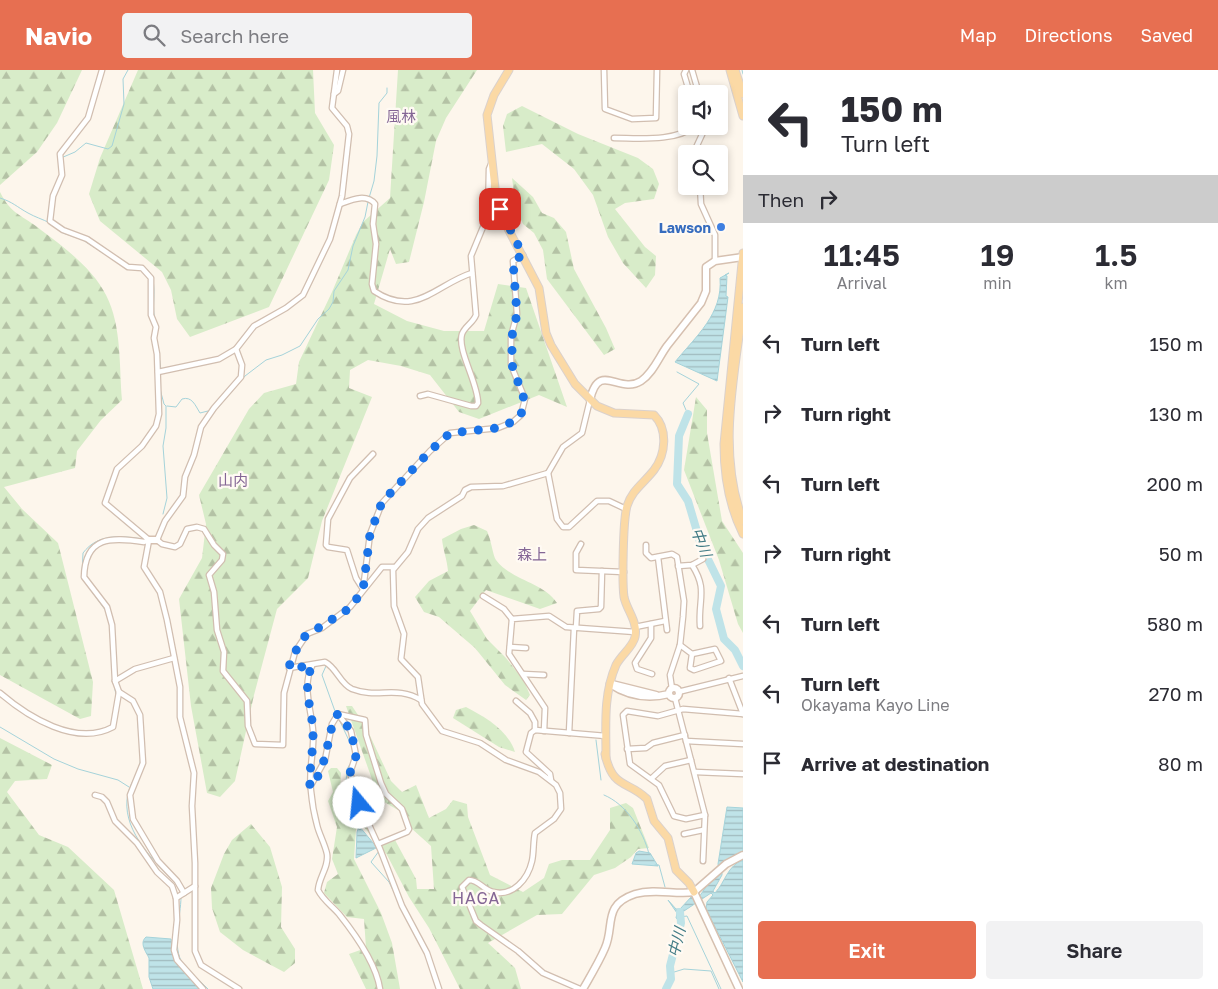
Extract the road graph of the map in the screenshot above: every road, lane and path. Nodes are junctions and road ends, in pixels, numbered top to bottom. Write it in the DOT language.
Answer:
graph roads {
  1 [pos="102,70"];
  2 [pos="337,70"];
  3 [pos="343,70"];
  4 [pos="509,70"];
  5 [pos="604,70"];
  6 [pos="658,70"];
  7 [pos="686,70"];
  8 [pos="692,70"];
  9 [pos="730,70"];
  10 [pos="735,70"];
  11 [pos="687,85"];
  12 [pos="696,85"];
  13 [pos="334,94"];
  14 [pos="743,94"];
  15 [pos="743,116"];
  16 [pos="678,134"];
  17 [pos="614,138"];
  18 [pos="492,163"];
  19 [pos="700,195"];
  20 [pos="340,204"];
  21 [pos="743,253"];
  22 [pos="523,255"];
  23 [pos="743,257"];
  24 [pos="715,261"];
  25 [pos="472,273"];
  26 [pos="743,307"];
  27 [pos="236,349"];
  28 [pos="160,372"];
  29 [pos="420,396"];
  30 [pos="590,400"];
  31 [pos="373,454"];
  32 [pos="548,473"];
  33 [pos="626,509"];
  34 [pos="743,521"];
  35 [pos="743,534"];
  36 [pos="149,540"];
  37 [pos="157,540"];
  38 [pos="581,544"];
  39 [pos="646,545"];
  40 [pos="658,557"];
  41 [pos="703,559"];
  42 [pos="692,565"];
  43 [pos="678,566"];
  44 [pos="394,567"];
  45 [pos="602,571"];
  46 [pos="624,572"];
  47 [pos="363,590"];
  48 [pos="483,596"];
  49 [pos="512,619"];
  50 [pos="665,622"];
  51 [pos="651,624"];
  52 [pos="700,626"];
  53 [pos="575,628"];
  54 [pos="667,630"];
  55 [pos="635,631"];
  56 [pos="680,645"];
  57 [pos="510,647"];
  58 [pos="526,648"];
  59 [pos="692,654"];
  60 [pos="174,658"];
  61 [pos="312,666"];
  62 [pos="289,668"];
  63 [pos="523,674"];
  64 [pos="652,674"];
  65 [pos="544,675"];
  66 [pos="743,676"];
  67 [pos="729,678"];
  68 [pos="115,681"];
  69 [pos="609,684"];
  70 [pos="0,693"];
  71 [pos="671,694"];
  72 [pos="118,695"];
  73 [pos="421,700"];
  74 [pos="516,701"];
  75 [pos="678,710"];
  76 [pos="338,714"];
  77 [pos="743,714"];
  78 [pos="535,730"];
  79 [pos="544,731"];
  80 [pos="569,733"];
  81 [pos="684,735"];
  82 [pos="605,736"];
  83 [pos="686,741"];
  84 [pos="743,744"];
  85 [pos="627,749"];
  86 [pos="691,760"];
  87 [pos="694,772"];
  88 [pos="743,774"];
  89 [pos="652,778"];
  90 [pos="551,780"];
  91 [pos="310,787"];
  92 [pos="95,795"];
  93 [pos="705,815"];
  94 [pos="703,830"];
  95 [pos="684,834"];
  96 [pos="138,839"];
  97 [pos="378,844"];
  98 [pos="743,855"];
  99 [pos="703,861"];
  100 [pos="195,886"];
  101 [pos="694,893"];
  102 [pos="180,895"];
  103 [pos="203,989"];
  104 [pos="239,989"];
  105 [pos="380,989"];
  106 [pos="439,989"];
  107 [pos="582,989"];
  108 [pos="739,989"];
  1 -- 28 [label="street"];
  2 -- 13 [label="street"];
  3 -- 13 [label="street"];
  4 -- 18 [label="main road"];
  5 -- 6 [label="street"];
  7 -- 11 [label="street"];
  8 -- 12 [label="street"];
  9 -- 15 [label="main road"];
  10 -- 14 [label="main road"];
  13 -- 20 [label="street"];
  16 -- 17 [label="street"];
  18 -- 22 [label="main road"];
  18 -- 25 [label="street"];
  19 -- 24 [label="street"];
  20 -- 25 [label="street"];
  20 -- 27 [label="street"];
  21 -- 23 [label="main road"];
  22 -- 30 [label="main road"];
  22 -- 47 [label="street"];
  23 -- 24 [label="street"];
  23 -- 35 [label="main road"];
  24 -- 30 [label="street"];
  25 -- 29 [label="street"];
  26 -- 34 [label="main road"];
  27 -- 28 [label="street"];
  27 -- 37 [label="street"];
  28 -- 36 [label="street"];
  30 -- 32 [label="street"];
  30 -- 33 [label="main road"];
  31 -- 47 [label="street"];
  32 -- 33 [label="street"];
  32 -- 44 [label="street"];
  33 -- 46 [label="main road"];
  36 -- 37 [label="street"];
  36 -- 60 [label="street"];
  36 -- 68 [label="street"];
  37 -- 62 [label="street"];
  38 -- 45 [label="street"];
  39 -- 40 [label="street"];
  40 -- 43 [label="street"];
  40 -- 50 [label="street"];
  41 -- 42 [label="street"];
  42 -- 43 [label="street"];
  42 -- 52 [label="street"];
  43 -- 56 [label="street"];
  44 -- 47 [label="street"];
  44 -- 73 [label="street"];
  45 -- 46 [label="street"];
  45 -- 53 [label="street"];
  46 -- 55 [label="main road"];
  47 -- 62 [label="street"];
  48 -- 49 [label="street"];
  49 -- 53 [label="street"];
  49 -- 57 [label="street"];
  50 -- 51 [label="street"];
  50 -- 54 [label="street"];
  51 -- 55 [label="street"];
  51 -- 64 [label="street"];
  53 -- 55 [label="street"];
  53 -- 80 [label="street"];
  55 -- 69 [label="main road"];
  56 -- 59 [label="street"];
  56 -- 71 [label="street"];
  57 -- 58 [label="street"];
  57 -- 63 [label="street"];
  59 -- 59 [label="street"];
  60 -- 68 [label="street"];
  60 -- 100 [label="street"];
  61 -- 62 [label="street"];
  61 -- 73 [label="street"];
  61 -- 91 [label="street"];
  63 -- 65 [label="street"];
  63 -- 79 [label="street"];
  66 -- 67 [label="street"];
  67 -- 71 [label="street"];
  67 -- 77 [label="street"];
  68 -- 72 [label="street"];
  69 -- 71 [label="street"];
  69 -- 82 [label="main road"];
  70 -- 72 [label="street"];
  71 -- 75 [label="street"];
  72 -- 96 [label="street"];
  73 -- 90 [label="street"];
  74 -- 78 [label="street"];
  75 -- 77 [label="street"];
  75 -- 81 [label="street"];
  75 -- 85 [label="street"];
  76 -- 91 [label="street"];
  76 -- 97 [label="street"];
  76 -- 97 [label="street"];
  78 -- 79 [label="street"];
  78 -- 90 [label="street"];
  79 -- 80 [label="street"];
  80 -- 82 [label="street"];
  81 -- 83 [label="street"];
  81 -- 85 [label="street"];
  82 -- 101 [label="main road"];
  83 -- 84 [label="street"];
  83 -- 86 [label="street"];
  85 -- 89 [label="street"];
  86 -- 87 [label="street"];
  86 -- 89 [label="street"];
  87 -- 88 [label="street"];
  87 -- 93 [label="street"];
  89 -- 93 [label="street"];
  90 -- 107 [label="street"];
  91 -- 105 [label="street"];
  92 -- 96 [label="street"];
  93 -- 94 [label="street"];
  94 -- 95 [label="street"];
  94 -- 99 [label="street"];
  96 -- 102 [label="street"];
  96 -- 102 [label="street"];
  97 -- 106 [label="street"];
  98 -- 101 [label="street"];
  100 -- 102 [label="street"];
  100 -- 104 [label="street"];
  101 -- 107 [label="street"];
  101 -- 108 [label="street"];
  102 -- 103 [label="street"];
}
